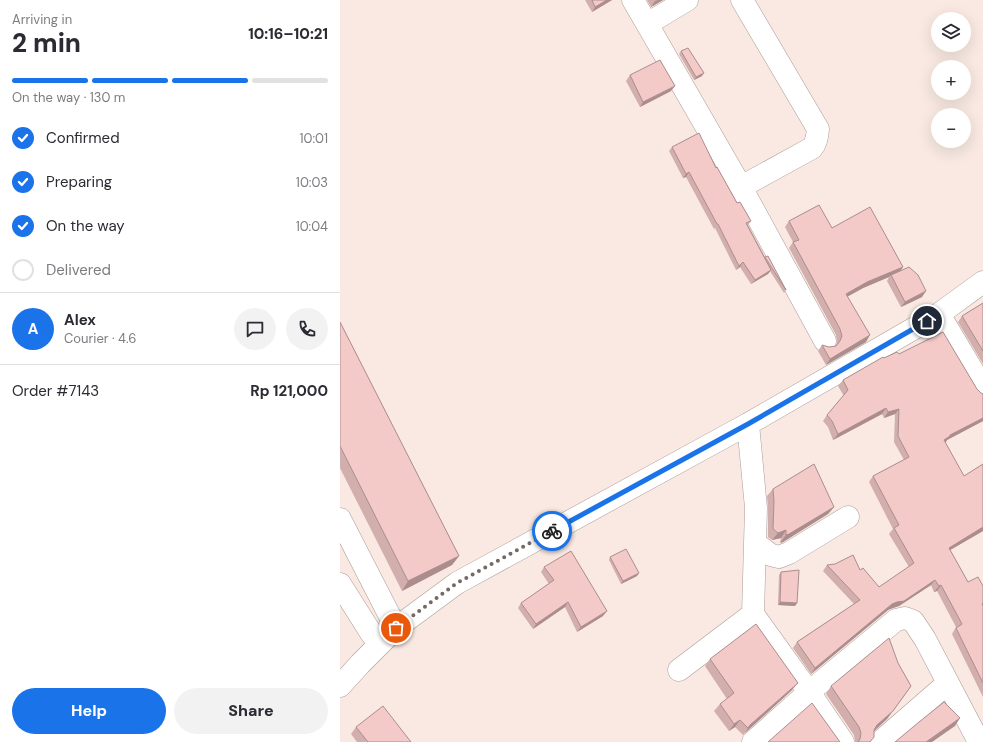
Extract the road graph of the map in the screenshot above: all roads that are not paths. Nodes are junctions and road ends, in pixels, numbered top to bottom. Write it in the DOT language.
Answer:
graph roads {
  1 [pos="633,0"];
  2 [pos="688,0"];
  3 [pos="742,0"];
  4 [pos="647,24"];
  5 [pos="741,187"];
  6 [pos="983,282"];
  7 [pos="939,314"];
  8 [pos="833,356"];
  9 [pos="983,388"];
  10 [pos="748,424"];
  11 [pos="848,517"];
  12 [pos="340,519"];
  13 [pos="755,543"];
  14 [pos="340,584"];
  15 [pos="753,614"];
  16 [pos="396,628"];
  17 [pos="380,644"];
  18 [pos="680,670"];
  19 [pos="948,683"];
  20 [pos="340,686"];
  21 [pos="809,692"];
  22 [pos="753,742"];
  23 [pos="843,742"];
  24 [pos="880,742"];
  25 [pos="979,742"];
  1 -- 4 [label="street"];
  2 -- 4 [label="street"];
  3 -- 5 [label="street"];
  4 -- 5 [label="street"];
  5 -- 8 [label="street"];
  6 -- 7 [label="street"];
  7 -- 8 [label="street"];
  7 -- 9 [label="street"];
  8 -- 10 [label="street"];
  10 -- 13 [label="street"];
  10 -- 16 [label="street"];
  11 -- 13 [label="street"];
  12 -- 16 [label="street"];
  13 -- 15 [label="street"];
  14 -- 17 [label="street"];
  15 -- 18 [label="street"];
  15 -- 21 [label="street"];
  16 -- 17 [label="street"];
  17 -- 20 [label="street"];
  19 -- 21 [label="street"];
  19 -- 24 [label="street"];
  19 -- 25 [label="street"];
  21 -- 22 [label="street"];
  21 -- 23 [label="street"];
}
